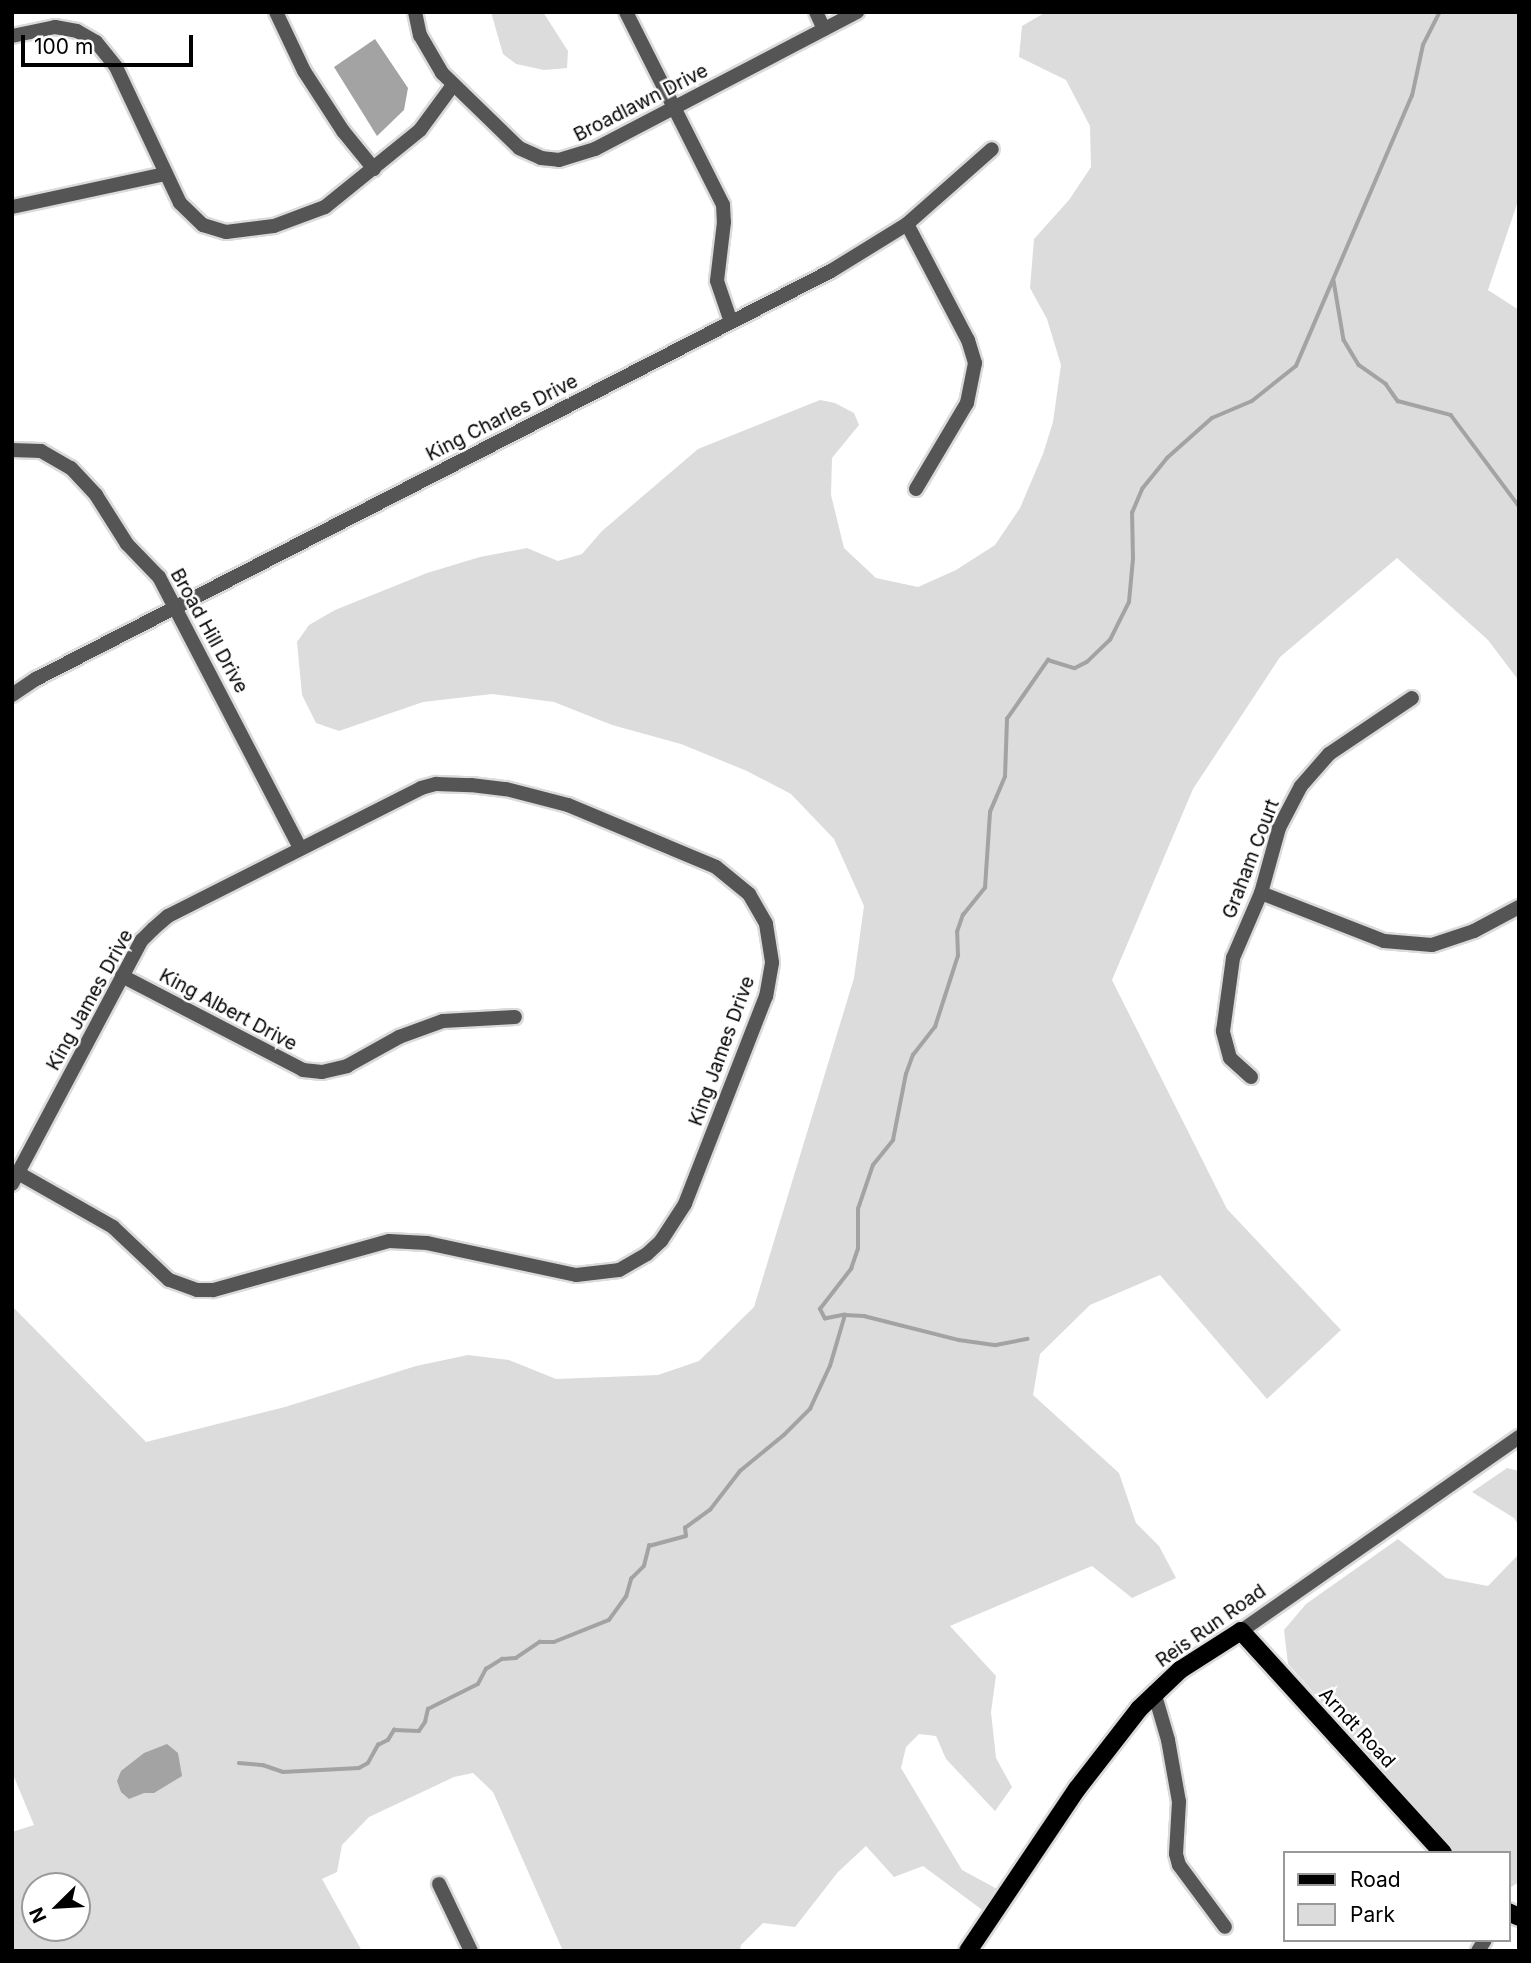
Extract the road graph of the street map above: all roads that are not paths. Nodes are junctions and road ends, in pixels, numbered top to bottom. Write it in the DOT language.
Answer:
graph roads {
  1 [pos="276,12"];
  2 [pos="415,12"];
  3 [pos="626,12"];
  4 [pos="816,12"];
  5 [pos="857,12"];
  6 [pos="824,29"];
  7 [pos="12,36"];
  8 [pos="453,85"];
  9 [pos="675,108"];
  10 [pos="992,149"];
  11 [pos="374,169"];
  12 [pos="164,174"];
  13 [pos="12,207"];
  14 [pos="906,224"];
  15 [pos="731,322"];
  16 [pos="12,450"];
  17 [pos="916,489"];
  18 [pos="177,607"];
  19 [pos="12,695"];
  20 [pos="1412,698"];
  21 [pos="300,848"];
  22 [pos="1261,893"];
  23 [pos="1519,906"];
  24 [pos="122,976"];
  25 [pos="515,1017"];
  26 [pos="1251,1077"];
  27 [pos="15,1178"];
  28 [pos="1519,1437"];
  29 [pos="1241,1631"];
  30 [pos="1154,1692"];
  31 [pos="1441,1851"];
  32 [pos="439,1884"];
  33 [pos="1225,1927"];
  34 [pos="471,1951"];
  35 [pos="968,1951"];
  1 -- 11 [label="street"];
  2 -- 8 [label="street, Broadlawn Drive"];
  3 -- 9 [label="street"];
  4 -- 6 [label="street"];
  5 -- 6 [label="street, Broadlawn Drive"];
  6 -- 9 [label="street, Broadlawn Drive"];
  7 -- 12 [label="street"];
  8 -- 9 [label="street, Broadlawn Drive"];
  8 -- 11 [label="street"];
  9 -- 15 [label="street"];
  10 -- 14 [label="street, King Charles Drive"];
  11 -- 12 [label="street"];
  12 -- 13 [label="street"];
  14 -- 15 [label="street, King Charles Drive"];
  14 -- 17 [label="street"];
  15 -- 18 [label="street, King Charles Drive"];
  16 -- 18 [label="street, Broad Hill Drive"];
  18 -- 19 [label="street, King Charles Drive"];
  18 -- 21 [label="street, Broad Hill Drive"];
  20 -- 22 [label="street, Graham Court"];
  21 -- 24 [label="street, King James Drive"];
  21 -- 27 [label="street, King James Drive"];
  22 -- 23 [label="street"];
  22 -- 26 [label="street, Graham Court"];
  24 -- 25 [label="street, King Albert Drive"];
  24 -- 27 [label="street, King James Drive"];
  28 -- 29 [label="street, Reis Run Road"];
  29 -- 30 [label="main road, Reis Run Road"];
  29 -- 31 [label="main road, Arndt Road"];
  30 -- 33 [label="street"];
  30 -- 35 [label="main road, Reis Run Road"];
  32 -- 34 [label="street"];
}
